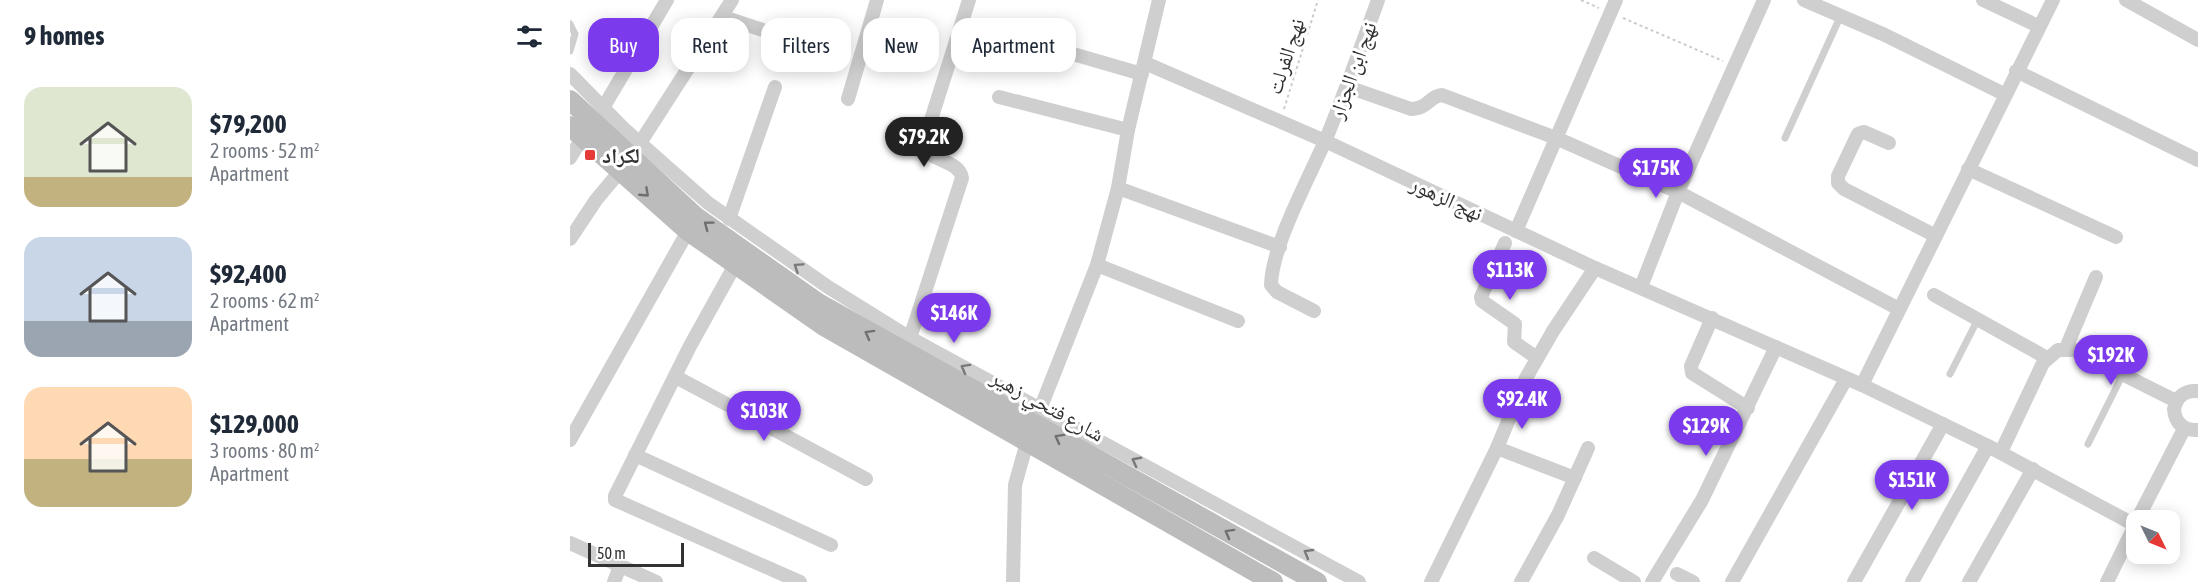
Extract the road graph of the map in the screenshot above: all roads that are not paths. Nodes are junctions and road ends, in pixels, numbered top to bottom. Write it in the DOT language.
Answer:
graph roads {
  1 [pos="667,0"];
  2 [pos="732,0"];
  3 [pos="877,0"];
  4 [pos="969,0"];
  5 [pos="1159,0"];
  6 [pos="1378,0"];
  7 [pos="1764,0"];
  8 [pos="1804,0"];
  9 [pos="1983,0"];
  10 [pos="2053,0"];
  11 [pos="2126,0"];
  12 [pos="1819,3"];
  13 [pos="1613,6"];
  14 [pos="1841,15"];
  15 [pos="723,17"];
  16 [pos="570,24"];
  17 [pos="2038,26"];
  18 [pos="761,29"];
  19 [pos="2198,40"];
  20 [pos="570,51"];
  21 [pos="1076,52"];
  22 [pos="1143,68"];
  23 [pos="2016,71"];
  24 [pos="570,74"];
  25 [pos="775,87"];
  26 [pos="1348,87"];
  27 [pos="2004,94"];
  28 [pos="999,98"];
  29 [pos="848,99"];
  30 [pos="570,100"];
  31 [pos="603,108"];
  32 [pos="1128,130"];
  33 [pos="576,132"];
  34 [pos="1556,138"];
  35 [pos="1785,138"];
  36 [pos="1325,141"];
  37 [pos="640,143"];
  38 [pos="1889,143"];
  39 [pos="570,158"];
  40 [pos="2198,160"];
  41 [pos="1968,169"];
  42 [pos="621,170"];
  43 [pos="1118,188"];
  44 [pos="1678,192"];
  45 [pos="729,219"];
  46 [pos="688,231"];
  47 [pos="1516,231"];
  48 [pos="1936,237"];
  49 [pos="2116,237"];
  50 [pos="570,239"];
  51 [pos="1505,243"];
  52 [pos="1280,247"];
  53 [pos="735,264"];
  54 [pos="1096,265"];
  55 [pos="1595,268"];
  56 [pos="2096,277"];
  57 [pos="1641,287"];
  58 [pos="1934,295"];
  59 [pos="1899,309"];
  60 [pos="1314,311"];
  61 [pos="1712,318"];
  62 [pos="1978,319"];
  63 [pos="1239,321"];
  64 [pos="910,338"];
  65 [pos="1776,347"];
  66 [pos="2066,348"];
  67 [pos="1537,358"];
  68 [pos="2047,358"];
  69 [pos="1950,374"];
  70 [pos="2123,374"];
  71 [pos="676,377"];
  72 [pos="1846,379"];
  73 [pos="1862,385"];
  74 [pos="2198,391"];
  75 [pos="2176,401"];
  76 [pos="1748,408"];
  77 [pos="1943,424"];
  78 [pos="1033,425"];
  79 [pos="2191,429"];
  80 [pos="570,441"];
  81 [pos="2088,444"];
  82 [pos="1497,448"];
  83 [pos="1588,448"];
  84 [pos="1995,449"];
  85 [pos="635,455"];
  86 [pos="2033,470"];
  87 [pos="1575,478"];
  88 [pos="866,480"];
  89 [pos="2144,510"];
  90 [pos="2126,518"];
  91 [pos="570,543"];
  92 [pos="2126,543"];
  93 [pos="831,544"];
  94 [pos="1593,558"];
  95 [pos="620,566"];
  96 [pos="1677,574"];
  97 [pos="614,582"];
  98 [pos="656,582"];
  99 [pos="801,582"];
  100 [pos="1013,582"];
  101 [pos="1273,582"];
  102 [pos="1317,582"];
  103 [pos="1359,582"];
  104 [pos="1431,582"];
  105 [pos="1521,582"];
  106 [pos="1634,582"];
  107 [pos="1652,582"];
  108 [pos="1693,582"];
  109 [pos="1732,582"];
  110 [pos="1854,582"];
  111 [pos="1912,582"];
  112 [pos="1969,582"];
  113 [pos="2107,582"];
  1 -- 31 [label="street"];
  2 -- 15 [label="street"];
  3 -- 29 [label="street"];
  4 -- 64 [label="street"];
  5 -- 22 [label="street"];
  6 -- 26 [label="street, نهج ابن الجزار"];
  7 -- 44 [label="street"];
  8 -- 12 [label="street"];
  9 -- 17 [label="street"];
  10 -- 17 [label="street"];
  11 -- 19 [label="street"];
  12 -- 14 [label="street"];
  13 -- 34 [label="street"];
  14 -- 27 [label="street"];
  14 -- 35 [label="lane"];
  15 -- 18 [label="street"];
  15 -- 37 [label="street"];
  16 -- 20 [label="lane"];
  17 -- 23 [label="street"];
  21 -- 22 [label="street, نهج الزهور"];
  22 -- 32 [label="street"];
  22 -- 36 [label="street, نهج الزهور"];
  23 -- 27 [label="street"];
  23 -- 40 [label="street"];
  24 -- 31 [label="street"];
  25 -- 45 [label="street"];
  26 -- 34 [label="street"];
  26 -- 36 [label="street, نهج ابن الجزار"];
  27 -- 41 [label="street"];
  28 -- 32 [label="street"];
  78 -- 30 [label="street, شارع فتحي زهير, one-way"];
  31 -- 37 [label="street"];
  32 -- 43 [label="street"];
  33 -- 39 [label="street"];
  33 -- 42 [label="street, شارع فتحي زهير"];
  34 -- 44 [label="street"];
  34 -- 47 [label="street"];
  36 -- 47 [label="street, نهج الزهور"];
  36 -- 52 [label="street, نهج ابن الجزار"];
  37 -- 45 [label="street"];
  38 -- 48 [label="street"];
  41 -- 48 [label="street"];
  41 -- 49 [label="street"];
  42 -- 46 [label="street, شارع فتحي زهير, one-way"];
  42 -- 50 [label="street"];
  43 -- 52 [label="street"];
  43 -- 54 [label="street"];
  44 -- 57 [label="street"];
  44 -- 59 [label="street"];
  64 -- 45 [label="street, one-way"];
  46 -- 53 [label="street, شارع فتحي زهير"];
  46 -- 80 [label="street"];
  47 -- 55 [label="street, نهج الزهور"];
  48 -- 59 [label="street"];
  51 -- 67 [label="street"];
  52 -- 60 [label="street, نهج ابن الجزار"];
  53 -- 71 [label="street"];
  53 -- 78 [label="street, شارع فتحي زهير"];
  54 -- 63 [label="street"];
  54 -- 78 [label="street"];
  55 -- 57 [label="street, نهج الزهور"];
  55 -- 67 [label="street"];
  56 -- 66 [label="street"];
  57 -- 61 [label="street, نهج الزهور"];
  58 -- 62 [label="street"];
  59 -- 73 [label="street"];
  61 -- 65 [label="street, نهج الزهور"];
  61 -- 76 [label="street"];
  62 -- 68 [label="street"];
  62 -- 69 [label="lane"];
  78 -- 64 [label="street, one-way"];
  65 -- 72 [label="street, نهج الزهور"];
  65 -- 76 [label="street"];
  66 -- 68 [label="street"];
  66 -- 70 [label="street"];
  67 -- 82 [label="street"];
  68 -- 84 [label="street"];
  70 -- 75 [label="street"];
  70 -- 81 [label="lane"];
  71 -- 85 [label="street"];
  71 -- 88 [label="street"];
  72 -- 73 [label="street, نهج الزهور"];
  72 -- 109 [label="street"];
  73 -- 77 [label="street, نهج الزهور"];
  74 -- 75 [label="street"];
  75 -- 79 [label="street"];
  76 -- 107 [label="street"];
  77 -- 84 [label="street, نهج الزهور"];
  77 -- 110 [label="street"];
  78 -- 100 [label="street"];
  78 -- 101 [label="street, شارع فتحي زهير"];
  102 -- 78 [label="street, شارع فتحي زهير, one-way"];
  103 -- 78 [label="street, one-way"];
  79 -- 89 [label="street"];
  82 -- 87 [label="street"];
  82 -- 104 [label="street"];
  83 -- 87 [label="street"];
  84 -- 86 [label="street, نهج الزهور"];
  84 -- 111 [label="street"];
  85 -- 93 [label="street"];
  85 -- 99 [label="street"];
  86 -- 90 [label="street, نهج الزهور"];
  86 -- 112 [label="street"];
  87 -- 105 [label="street"];
  91 -- 95 [label="street"];
  92 -- 113 [label="street"];
  94 -- 106 [label="street"];
  95 -- 97 [label="street"];
  95 -- 98 [label="street"];
  96 -- 108 [label="street"];
}
